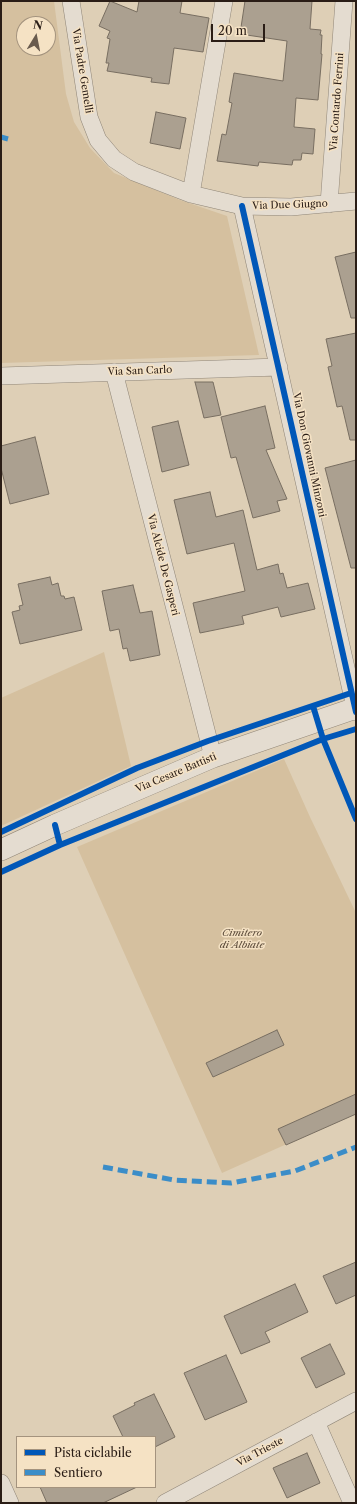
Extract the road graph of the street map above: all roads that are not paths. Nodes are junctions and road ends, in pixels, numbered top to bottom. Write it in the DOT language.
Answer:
graph roads {
  1 [pos="71,1"];
  2 [pos="224,1"];
  3 [pos="344,1"];
  4 [pos="98,140"];
  5 [pos="191,194"];
  6 [pos="356,201"];
  7 [pos="329,204"];
  8 [pos="242,206"];
  9 [pos="279,367"];
  10 [pos="114,372"];
  11 [pos="1,376"];
  12 [pos="355,710"];
  13 [pos="213,757"];
  14 [pos="1,850"];
  15 [pos="356,1401"];
  16 [pos="316,1422"];
  17 [pos="1,1483"];
  18 [pos="10,1503"];
  19 [pos="165,1503"];
  20 [pos="352,1503"];
  1 -- 4 [label="street, Via Padre Gemelli"];
  2 -- 5 [label="street"];
  3 -- 7 [label="street, Via Contardo Ferrini"];
  4 -- 5 [label="street, Via Due Giugno"];
  5 -- 8 [label="street, Via Due Giugno"];
  6 -- 7 [label="street, Via Due Giugno"];
  7 -- 8 [label="street, Via Due Giugno"];
  8 -- 9 [label="street, Via Don Giovanni Minzoni"];
  9 -- 10 [label="street, Via San Carlo"];
  9 -- 12 [label="street, Via Don Giovanni Minzoni"];
  10 -- 11 [label="street, Via San Carlo"];
  10 -- 13 [label="street, Via Alcide De Gasperi"];
  12 -- 13 [label="street, Via Cesare Battisti"];
  13 -- 14 [label="street, Via Cesare Battisti"];
  15 -- 16 [label="street, Via Trieste"];
  16 -- 19 [label="street, Via Trieste"];
  16 -- 20 [label="street"];
  17 -- 18 [label="street"];
}
